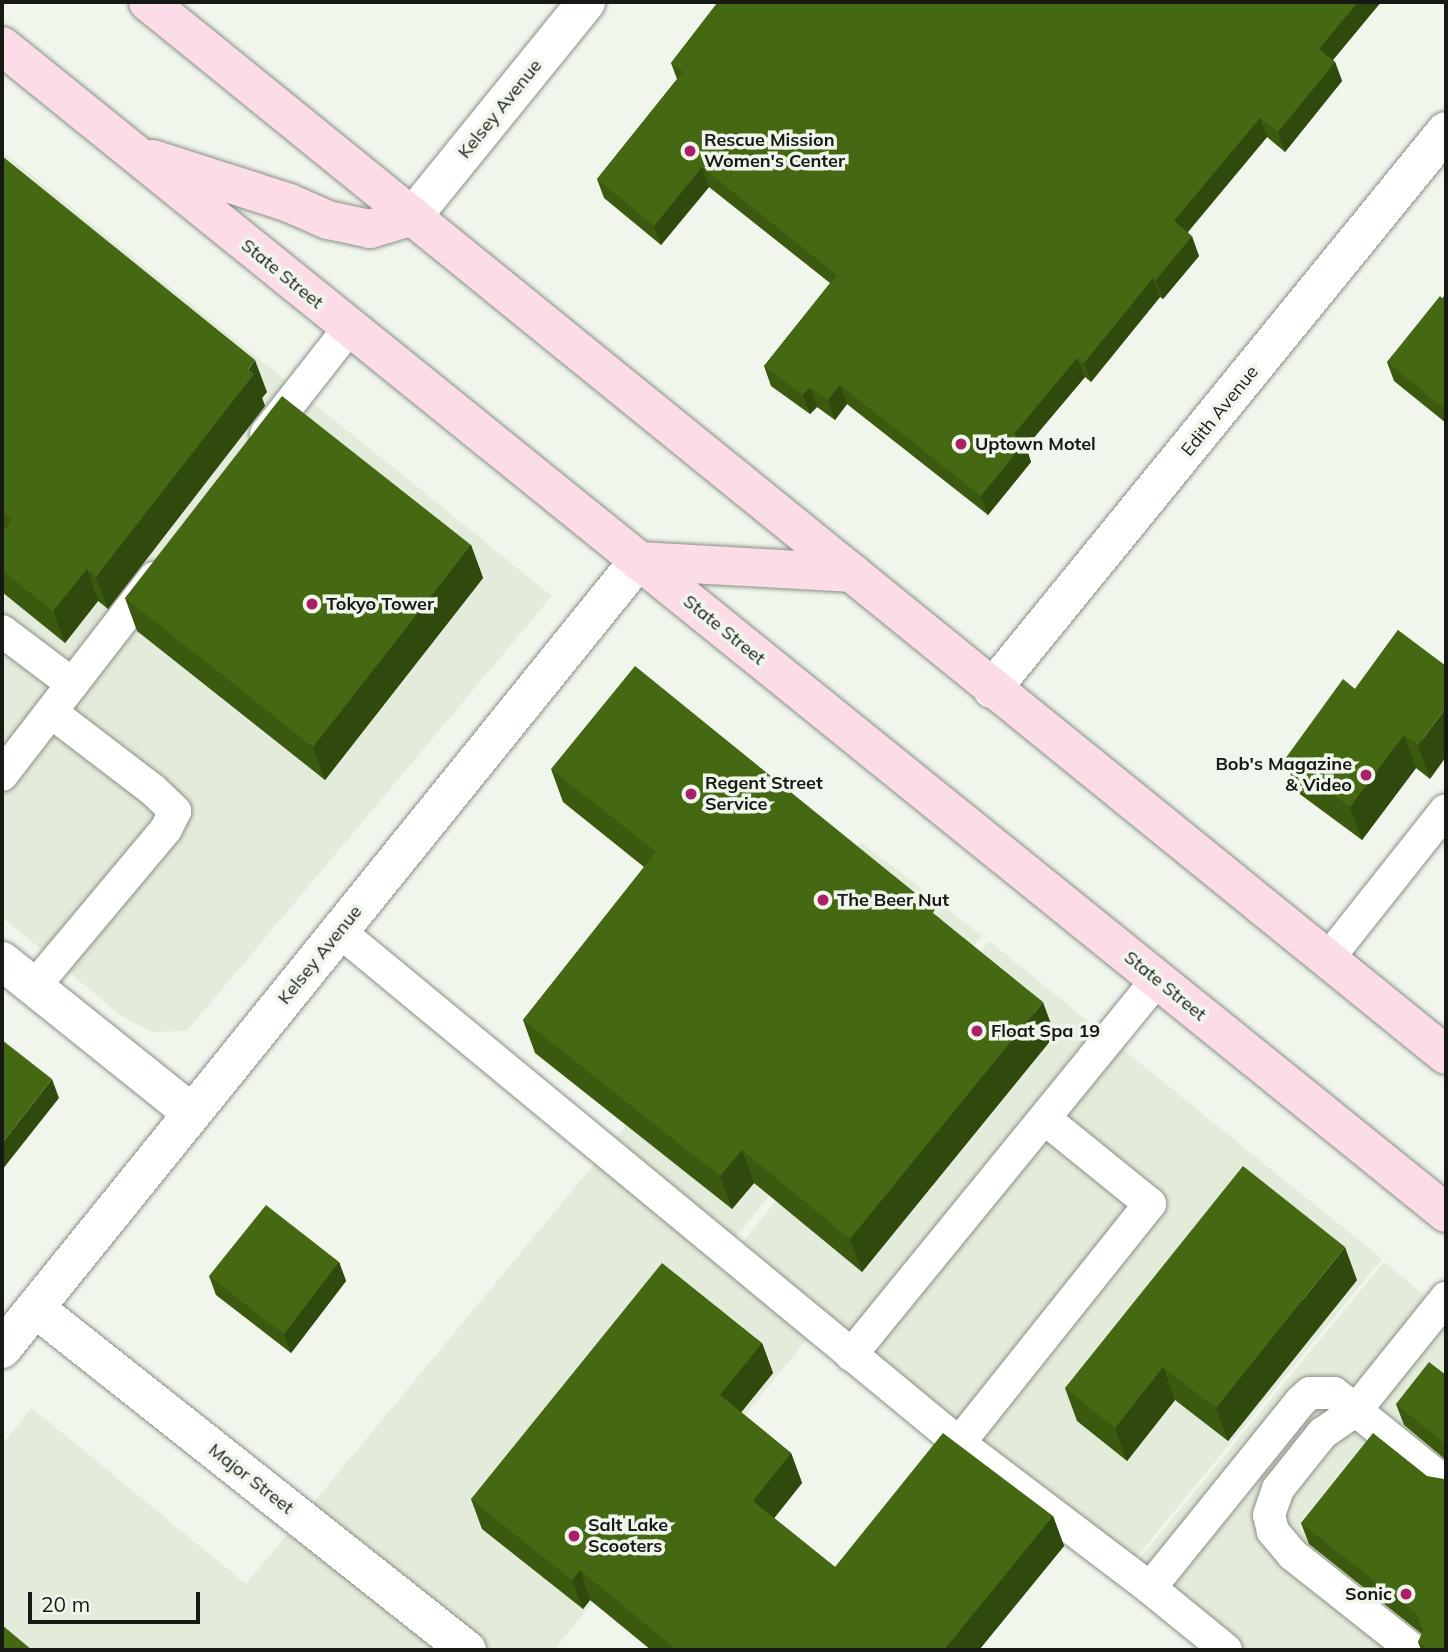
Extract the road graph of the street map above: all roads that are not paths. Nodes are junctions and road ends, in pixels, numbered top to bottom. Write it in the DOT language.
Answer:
graph roads {
  1 [pos="148,2"];
  2 [pos="586,2"];
  3 [pos="2,46"];
  4 [pos="1446,131"];
  5 [pos="130,151"];
  6 [pos="413,216"];
  7 [pos="349,328"];
  8 [pos="246,460"];
  9 [pos="171,556"];
  10 [pos="638,561"];
  11 [pos="853,573"];
  12 [pos="2,631"];
  13 [pos="72,684"];
  14 [pos="992,689"];
  15 [pos="51,712"];
  16 [pos="2,775"];
  17 [pos="1446,810"];
  18 [pos="339,931"];
  19 [pos="1327,960"];
  20 [pos="2,961"];
  21 [pos="1157,980"];
  22 [pos="34,987"];
  23 [pos="1446,1055"];
  24 [pos="192,1113"];
  25 [pos="1045,1119"];
  26 [pos="1446,1213"];
  27 [pos="1446,1298"];
  28 [pos="35,1308"];
  29 [pos="2,1349"];
  30 [pos="851,1355"];
  31 [pos="1356,1410"];
  32 [pos="959,1444"];
  33 [pos="1446,1483"];
  34 [pos="1150,1588"];
  35 [pos="467,1650"];
  36 [pos="1226,1650"];
  37 [pos="1413,1650"];
  1 -- 6 [label="main road"];
  2 -- 6 [label="street, Kelsey Avenue"];
  3 -- 5 [label="main road, State Street"];
  4 -- 14 [label="street, Edith Avenue"];
  5 -- 6 [label="main road"];
  5 -- 7 [label="main road, State Street"];
  6 -- 11 [label="main road"];
  7 -- 8 [label="lane"];
  7 -- 10 [label="main road, State Street"];
  9 -- 13 [label="lane"];
  10 -- 11 [label="main road"];
  10 -- 18 [label="street, Kelsey Avenue"];
  10 -- 21 [label="main road, State Street"];
  11 -- 14 [label="main road"];
  12 -- 13 [label="lane"];
  13 -- 15 [label="lane"];
  14 -- 19 [label="main road"];
  15 -- 16 [label="lane"];
  15 -- 22 [label="lane"];
  17 -- 19 [label="lane"];
  18 -- 24 [label="street, Kelsey Avenue"];
  18 -- 30 [label="lane"];
  19 -- 23 [label="main road"];
  20 -- 22 [label="street"];
  21 -- 25 [label="lane"];
  21 -- 26 [label="main road, State Street"];
  22 -- 24 [label="street"];
  24 -- 28 [label="street, Kelsey Avenue"];
  25 -- 30 [label="lane"];
  25 -- 32 [label="lane"];
  27 -- 31 [label="lane"];
  28 -- 29 [label="street, Kelsey Avenue"];
  28 -- 35 [label="street, Major Street"];
  30 -- 32 [label="lane"];
  31 -- 33 [label="lane"];
  31 -- 34 [label="lane"];
  31 -- 37 [label="lane"];
  32 -- 34 [label="lane"];
  34 -- 36 [label="lane"];
}
